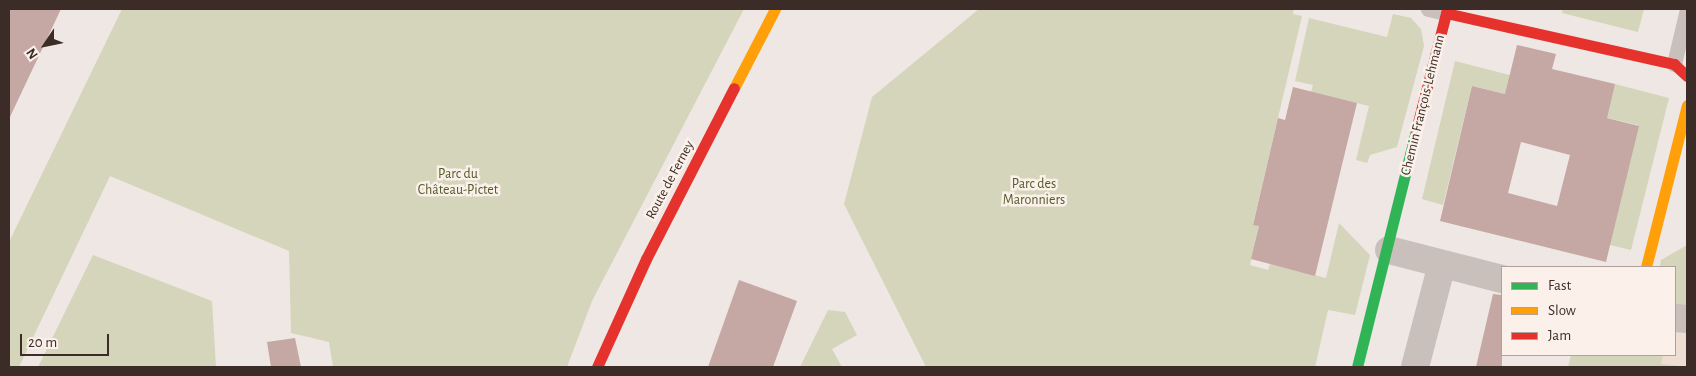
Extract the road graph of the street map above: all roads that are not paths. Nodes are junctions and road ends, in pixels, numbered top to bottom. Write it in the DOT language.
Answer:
graph roads {
  1 [pos="775,9"];
  2 [pos="1428,9"];
  3 [pos="1687,9"];
  4 [pos="1446,13"];
  5 [pos="1674,64"];
  6 [pos="1687,76"];
  7 [pos="1687,105"];
  8 [pos="1389,250"];
  9 [pos="1442,264"];
  10 [pos="1646,266"];
  11 [pos="1501,280"];
  12 [pos="597,367"];
  13 [pos="1357,367"];
  14 [pos="1415,367"];
  1 -- 12 [label="street, Route de Ferney"];
  2 -- 4 [label="lane"];
  3 -- 5 [label="lane"];
  4 -- 5 [label="street"];
  4 -- 8 [label="street, Chemin François-Lehmann"];
  5 -- 6 [label="street"];
  7 -- 10 [label="street"];
  8 -- 9 [label="street"];
  8 -- 13 [label="street, Chemin François-Lehmann"];
  9 -- 11 [label="street"];
  9 -- 14 [label="street"];
}
